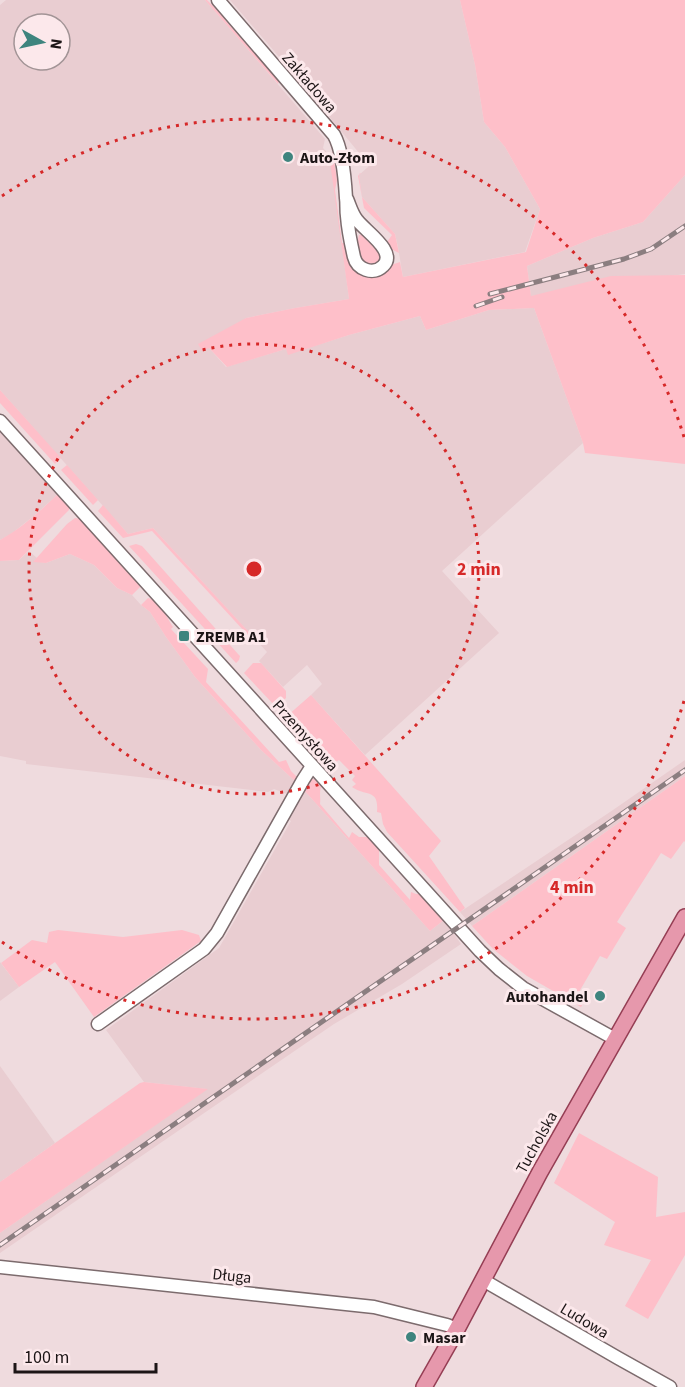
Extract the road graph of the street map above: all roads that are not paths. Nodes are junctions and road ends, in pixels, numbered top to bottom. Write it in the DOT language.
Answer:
graph roads {
  1 [pos="218,0"];
  2 [pos="347,199"];
  3 [pos="0,421"];
  4 [pos="312,766"];
  5 [pos="685,916"];
  6 [pos="98,1024"];
  7 [pos="615,1039"];
  8 [pos="0,1267"];
  9 [pos="483,1280"];
  10 [pos="457,1329"];
  11 [pos="424,1387"];
  12 [pos="670,1387"];
  1 -- 2 [label="street, Zakładowa"];
  2 -- 2 [label="street, Zakładowa"];
  3 -- 4 [label="street, Przemysłowa"];
  4 -- 6 [label="street"];
  4 -- 7 [label="street, Przemysłowa"];
  5 -- 7 [label="main road, Tucholska"];
  7 -- 9 [label="main road, Tucholska"];
  8 -- 10 [label="street, Długa"];
  9 -- 10 [label="main road, Tucholska"];
  9 -- 12 [label="street, Ludowa"];
  10 -- 11 [label="main road, Tucholska"];
}
